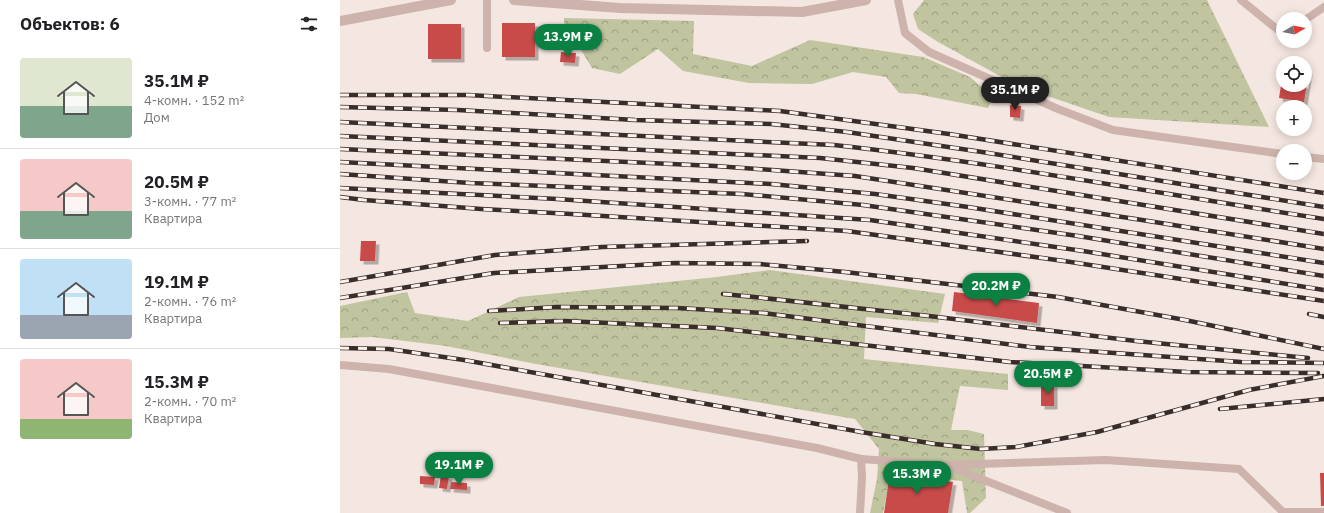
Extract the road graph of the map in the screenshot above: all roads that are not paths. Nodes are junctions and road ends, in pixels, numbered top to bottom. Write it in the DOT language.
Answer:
graph roads {
  1 [pos="451,0"];
  2 [pos="487,0"];
  3 [pos="514,0"];
  4 [pos="866,0"];
  5 [pos="898,0"];
  6 [pos="1241,0"];
  7 [pos="1324,7"];
  8 [pos="1312,15"];
  9 [pos="340,21"];
  10 [pos="1276,28"];
  11 [pos="487,48"];
  12 [pos="1276,153"];
  13 [pos="1312,158"];
  14 [pos="1324,159"];
  15 [pos="340,365"];
  16 [pos="861,460"];
  17 [pos="946,465"];
  18 [pos="1324,512"];
  19 [pos="860,513"];
  20 [pos="1067,513"];
  1 -- 9 [label="street"];
  2 -- 11 [label="lane"];
  3 -- 4 [label="street"];
  5 -- 12 [label="lane"];
  6 -- 10 [label="lane"];
  7 -- 8 [label="lane"];
  13 -- 14 [label="lane"];
  15 -- 16 [label="lane"];
  16 -- 17 [label="lane"];
  16 -- 19 [label="lane"];
  17 -- 18 [label="lane"];
  17 -- 20 [label="lane"];
}
